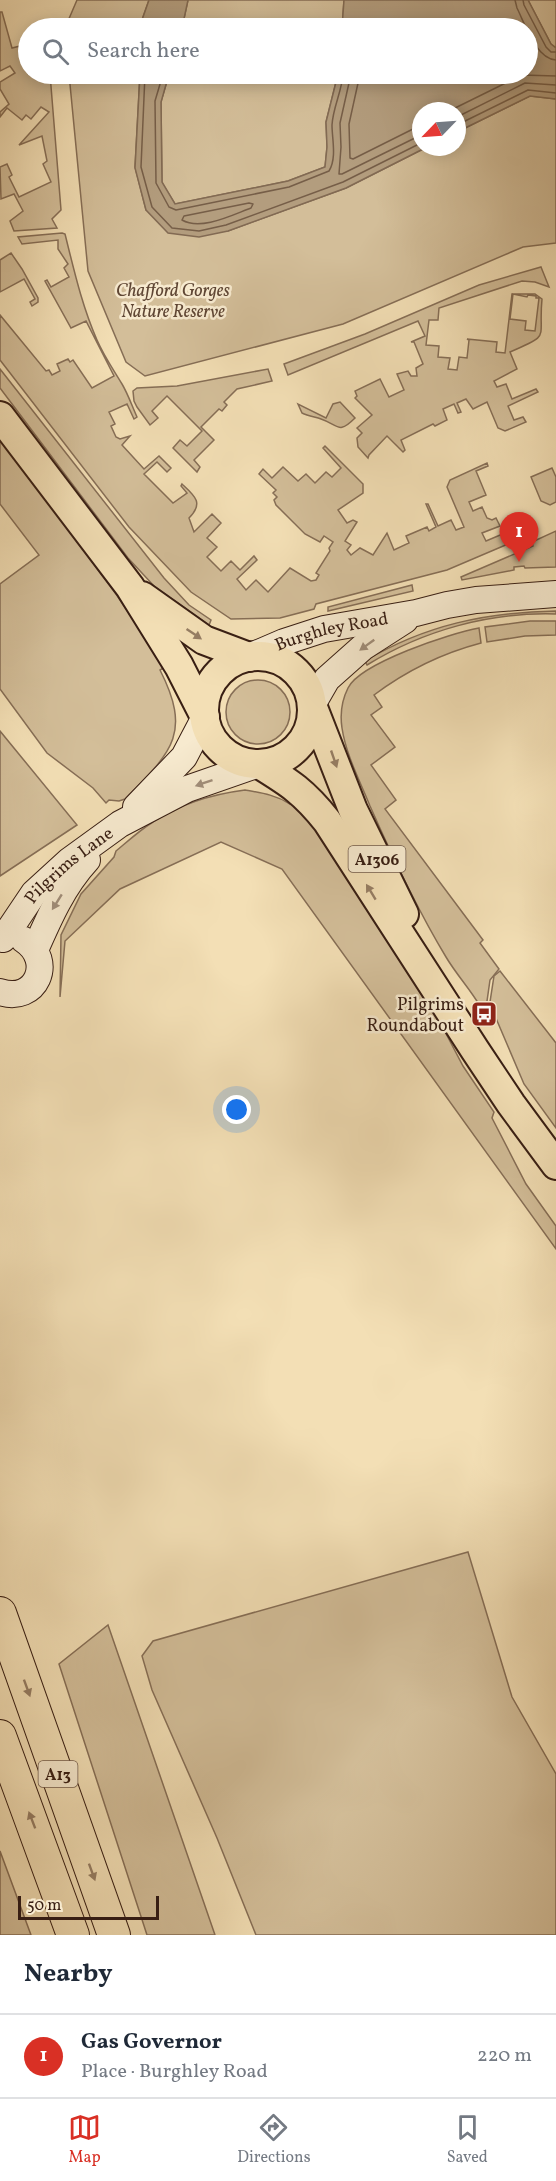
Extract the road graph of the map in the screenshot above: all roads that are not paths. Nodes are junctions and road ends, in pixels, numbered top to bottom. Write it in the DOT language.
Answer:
graph roads {
  1 [pos="0,416"];
  2 [pos="130,587"];
  3 [pos="556,594"];
  4 [pos="416,614"];
  5 [pos="249,657"];
  6 [pos="312,705"];
  7 [pos="205,717"];
  8 [pos="259,764"];
  9 [pos="120,824"];
  10 [pos="1,940"];
  11 [pos="35,950"];
  12 [pos="0,992"];
  13 [pos="450,1011"];
  14 [pos="556,1166"];
  15 [pos="0,1613"];
  16 [pos="0,1736"];
  17 [pos="73,1935"];
  18 [pos="114,1935"];
  1 -- 2 [label="main road"];
  2 -- 5 [label="main road, one-way"];
  2 -- 7 [label="main road"];
  3 -- 4 [label="main road, Burghley Road"];
  4 -- 5 [label="main road, Burghley Road"];
  4 -- 6 [label="main road, Burghley Road, one-way"];
  5 -- 6 [label="main road"];
  5 -- 7 [label="main road"];
  6 -- 8 [label="main road"];
  6 -- 13 [label="main road, A1306, one-way"];
  7 -- 8 [label="main road"];
  7 -- 9 [label="main road, Pilgrims Lane"];
  8 -- 9 [label="main road, Pilgrims Lane, one-way"];
  13 -- 8 [label="main road, A1306, one-way"];
  9 -- 10 [label="main road, Pilgrims Lane"];
  9 -- 11 [label="main road, Pilgrims Lane, one-way"];
  10 -- 11 [label="main road, Pilgrims Lane"];
  11 -- 12 [label="main road, Pilgrims Lane"];
  13 -- 14 [label="main road, A1306"];
  15 -- 18 [label="highway, A13, one-way"];
  17 -- 16 [label="highway, A13, one-way"];
}
